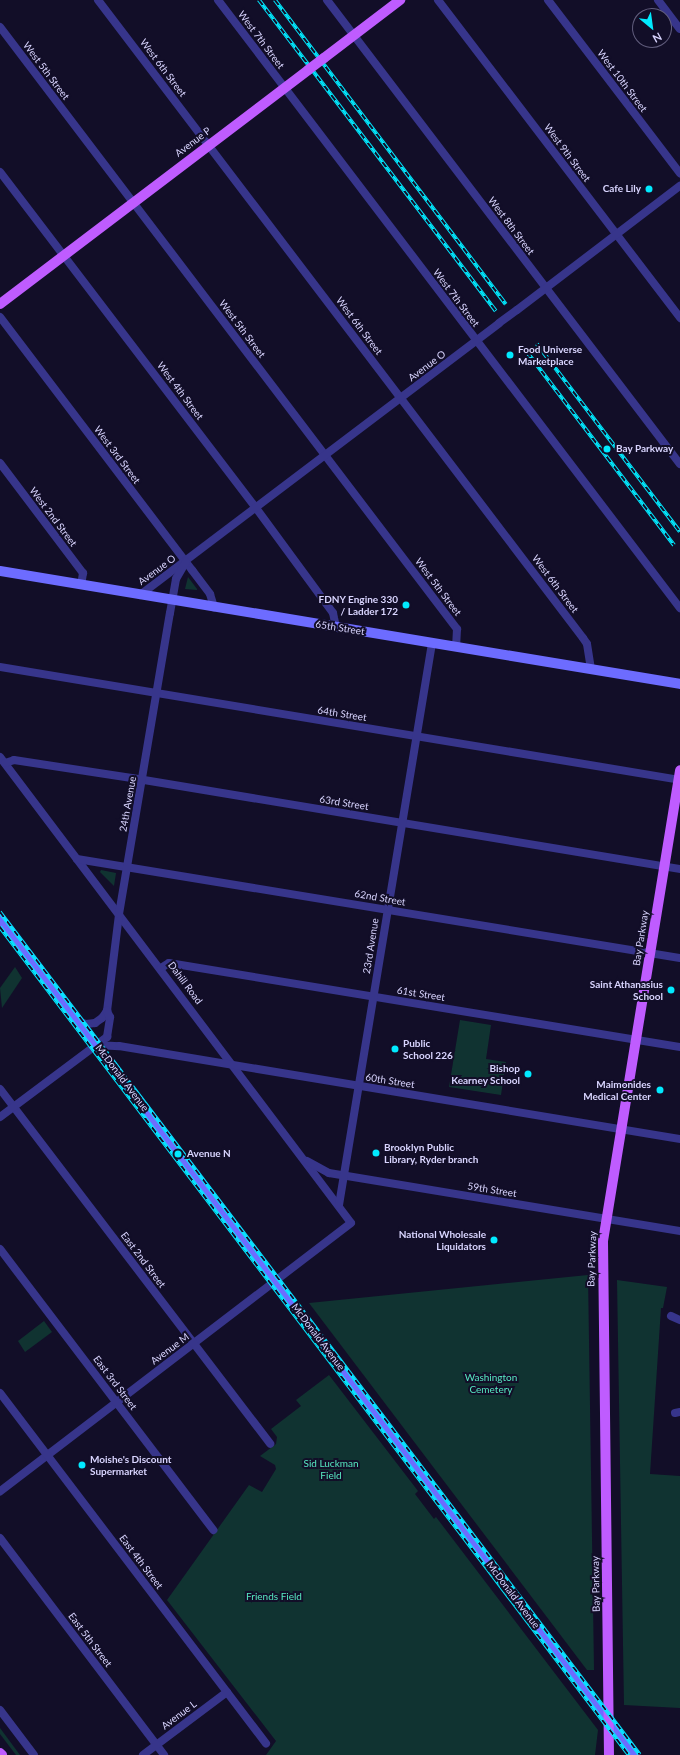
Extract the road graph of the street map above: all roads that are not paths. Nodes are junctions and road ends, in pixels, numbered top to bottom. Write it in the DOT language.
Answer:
graph roads {
  1 [pos="98,0"];
  2 [pos="218,0"];
  3 [pos="327,0"];
  4 [pos="400,0"];
  5 [pos="438,0"];
  6 [pos="548,0"];
  7 [pos="658,0"];
  8 [pos="0,26"];
  9 [pos="680,29"];
  10 [pos="354,35"];
  11 [pos="284,88"];
  12 [pos="209,145"];
  13 [pos="0,172"];
  14 [pos="680,174"];
  15 [pos="680,186"];
  16 [pos="134,203"];
  17 [pos="616,234"];
  18 [pos="64,255"];
  19 [pos="546,288"];
  20 [pos="0,304"];
  21 [pos="0,317"];
  22 [pos="680,318"];
  23 [pos="476,341"];
  24 [pos="401,398"];
  25 [pos="326,455"];
  26 [pos="0,463"];
  27 [pos="680,464"];
  28 [pos="256,508"];
  29 [pos="186,562"];
  30 [pos="0,571"];
  31 [pos="81,585"];
  32 [pos="140,595"];
  33 [pos="172,600"];
  34 [pos="214,607"];
  35 [pos="680,608"];
  36 [pos="336,627"];
  37 [pos="432,643"];
  38 [pos="456,647"];
  39 [pos="0,667"];
  40 [pos="592,669"];
  41 [pos="680,684"];
  42 [pos="157,693"];
  43 [pos="416,736"];
  44 [pos="3,760"];
  45 [pos="679,777"];
  46 [pos="142,780"];
  47 [pos="402,823"];
  48 [pos="77,858"];
  49 [pos="128,866"];
  50 [pos="665,867"];
  51 [pos="680,869"];
  52 [pos="388,909"];
  53 [pos="119,914"];
  54 [pos="0,918"];
  55 [pos="650,953"];
  56 [pos="680,958"];
  57 [pos="161,968"];
  58 [pos="373,996"];
  59 [pos="107,1011"];
  60 [pos="78,1021"];
  61 [pos="636,1040"];
  62 [pos="97,1045"];
  63 [pos="680,1046"];
  64 [pos="234,1065"];
  65 [pos="358,1086"];
  66 [pos="0,1089"];
  67 [pos="14,1106"];
  68 [pos="0,1117"];
  69 [pos="621,1129"];
  70 [pos="680,1139"];
  71 [pos="305,1160"];
  72 [pos="342,1175"];
  73 [pos="339,1205"];
  74 [pos="606,1219"];
  75 [pos="351,1223"];
  76 [pos="680,1231"];
  77 [pos="0,1248"];
  78 [pos="275,1281"];
  79 [pos="671,1316"];
  80 [pos="680,1320"];
  81 [pos="194,1344"];
  82 [pos="0,1393"];
  83 [pos="117,1402"];
  84 [pos="270,1444"];
  85 [pos="47,1455"];
  86 [pos="0,1491"];
  87 [pos="213,1530"];
  88 [pos="0,1538"];
  89 [pos="227,1692"];
  90 [pos="0,1710"];
  91 [pos="610,1722"];
  92 [pos="266,1743"];
  93 [pos="157,1745"];
  94 [pos="34,1755"];
  95 [pos="143,1755"];
  96 [pos="164,1755"];
  97 [pos="609,1755"];
  98 [pos="635,1755"];
  1 -- 12 [label="street, West 6th Street"];
  2 -- 11 [label="street, West 7th Street"];
  3 -- 10 [label="street, West 8th Street"];
  4 -- 10 [label="main road, Avenue P"];
  5 -- 17 [label="street, West 9th Street"];
  6 -- 14 [label="street, West 10th Street"];
  7 -- 9 [label="street"];
  8 -- 16 [label="street, West 5th Street"];
  10 -- 11 [label="main road, Avenue P, bridge"];
  10 -- 19 [label="street, West 8th Street"];
  11 -- 12 [label="main road, Avenue P"];
  11 -- 23 [label="street, West 7th Street"];
  12 -- 16 [label="main road, Avenue P"];
  12 -- 24 [label="street, West 6th Street"];
  13 -- 18 [label="street, West 4th Street"];
  15 -- 17 [label="street, Avenue O"];
  16 -- 18 [label="main road, Avenue P"];
  16 -- 25 [label="street, West 5th Street"];
  17 -- 19 [label="street, Avenue O"];
  17 -- 22 [label="street, West 9th Street"];
  18 -- 20 [label="main road, Avenue P"];
  18 -- 28 [label="street, West 4th Street"];
  19 -- 23 [label="street, Avenue O, bridge"];
  19 -- 27 [label="street, West 8th Street"];
  21 -- 29 [label="street, West 3rd Street"];
  23 -- 24 [label="street, Avenue O"];
  23 -- 35 [label="street, West 7th Street"];
  24 -- 25 [label="street, Avenue O"];
  24 -- 40 [label="street, West 6th Street"];
  25 -- 28 [label="street, Avenue O"];
  25 -- 38 [label="street, West 5th Street"];
  26 -- 31 [label="street, West 2nd Street"];
  28 -- 29 [label="street, Avenue O"];
  28 -- 36 [label="street, West 4th Street"];
  29 -- 32 [label="street, Avenue O"];
  29 -- 33 [label="street, Avenue O"];
  29 -- 34 [label="street, West 3rd Street"];
  30 -- 31 [label="main road, 65th Street"];
  31 -- 32 [label="main road, 65th Street"];
  32 -- 33 [label="main road, 65th Street"];
  33 -- 34 [label="main road, 65th Street"];
  33 -- 42 [label="street, 24th Avenue"];
  34 -- 36 [label="main road, 65th Street"];
  36 -- 37 [label="main road, 65th Street"];
  37 -- 38 [label="main road, 65th Street"];
  37 -- 43 [label="street, 23rd Avenue"];
  38 -- 40 [label="main road, 65th Street"];
  39 -- 42 [label="street, 64th Street"];
  40 -- 41 [label="main road, 65th Street"];
  42 -- 43 [label="street, 64th Street"];
  42 -- 46 [label="street, 24th Avenue"];
  43 -- 45 [label="street, 64th Street"];
  43 -- 47 [label="street, 23rd Avenue"];
  44 -- 46 [label="street, 63rd Street"];
  44 -- 48 [label="street, Dahill Road"];
  45 -- 50 [label="main road, Bay Parkway"];
  46 -- 47 [label="street, 63rd Street"];
  46 -- 49 [label="street, 24th Avenue"];
  47 -- 50 [label="street, 63rd Street"];
  47 -- 52 [label="street, 23rd Avenue"];
  48 -- 49 [label="street, 62nd Street"];
  48 -- 53 [label="street, Dahill Road"];
  49 -- 52 [label="street, 62nd Street"];
  49 -- 53 [label="street, 24th Avenue"];
  50 -- 51 [label="street, 63rd Street"];
  50 -- 55 [label="main road, Bay Parkway"];
  52 -- 55 [label="street, 62nd Street"];
  52 -- 58 [label="street, 23rd Avenue"];
  53 -- 57 [label="street, Dahill Road"];
  53 -- 59 [label="street, 24th Avenue"];
  54 -- 60 [label="main road, McDonald Avenue"];
  55 -- 56 [label="street, 62nd Street"];
  55 -- 61 [label="main road, Bay Parkway"];
  57 -- 58 [label="street, 61st Street"];
  57 -- 64 [label="street, Dahill Road"];
  58 -- 61 [label="street, 61st Street"];
  58 -- 65 [label="street, 23rd Avenue"];
  59 -- 60 [label="street"];
  59 -- 62 [label="street, 24th Avenue"];
  60 -- 62 [label="main road, McDonald Avenue"];
  61 -- 63 [label="street, 61st Street"];
  61 -- 69 [label="main road, Bay Parkway"];
  62 -- 64 [label="street, 60th Street"];
  62 -- 67 [label="street"];
  62 -- 78 [label="main road, McDonald Avenue"];
  64 -- 65 [label="street, 60th Street"];
  64 -- 71 [label="street, Dahill Road"];
  65 -- 69 [label="street, 60th Street"];
  65 -- 72 [label="street, 23rd Avenue"];
  66 -- 67 [label="street, East 2nd Street"];
  67 -- 68 [label="street"];
  67 -- 81 [label="street, East 2nd Street"];
  69 -- 70 [label="street, 60th Street"];
  69 -- 74 [label="main road, Bay Parkway"];
  71 -- 72 [label="street, 59th Street"];
  71 -- 73 [label="street, Dahill Road"];
  72 -- 73 [label="street, 23rd Avenue"];
  72 -- 74 [label="street, 59th Street"];
  73 -- 75 [label="street, Dahill Road"];
  74 -- 76 [label="street, 59th Street"];
  74 -- 91 [label="main road, Bay Parkway"];
  75 -- 78 [label="street, Avenue M"];
  77 -- 83 [label="street, East 3rd Street"];
  78 -- 81 [label="street, Avenue M"];
  78 -- 91 [label="main road, McDonald Avenue"];
  79 -- 80 [label="street"];
  81 -- 83 [label="street, Avenue M"];
  81 -- 84 [label="street, East 2nd Street"];
  82 -- 85 [label="street, East 4th Street"];
  83 -- 85 [label="street, Avenue M"];
  83 -- 87 [label="street, East 3rd Street"];
  85 -- 86 [label="street, Avenue M"];
  85 -- 89 [label="street, East 4th Street"];
  88 -- 93 [label="street, East 5th Street"];
  89 -- 92 [label="street, East 4th Street"];
  89 -- 93 [label="street, Avenue L"];
  90 -- 94 [label="street"];
  91 -- 97 [label="main road, Bay Parkway"];
  91 -- 98 [label="main road, McDonald Avenue"];
  93 -- 95 [label="street, Avenue L"];
  93 -- 96 [label="street, East 5th Street"];
}
